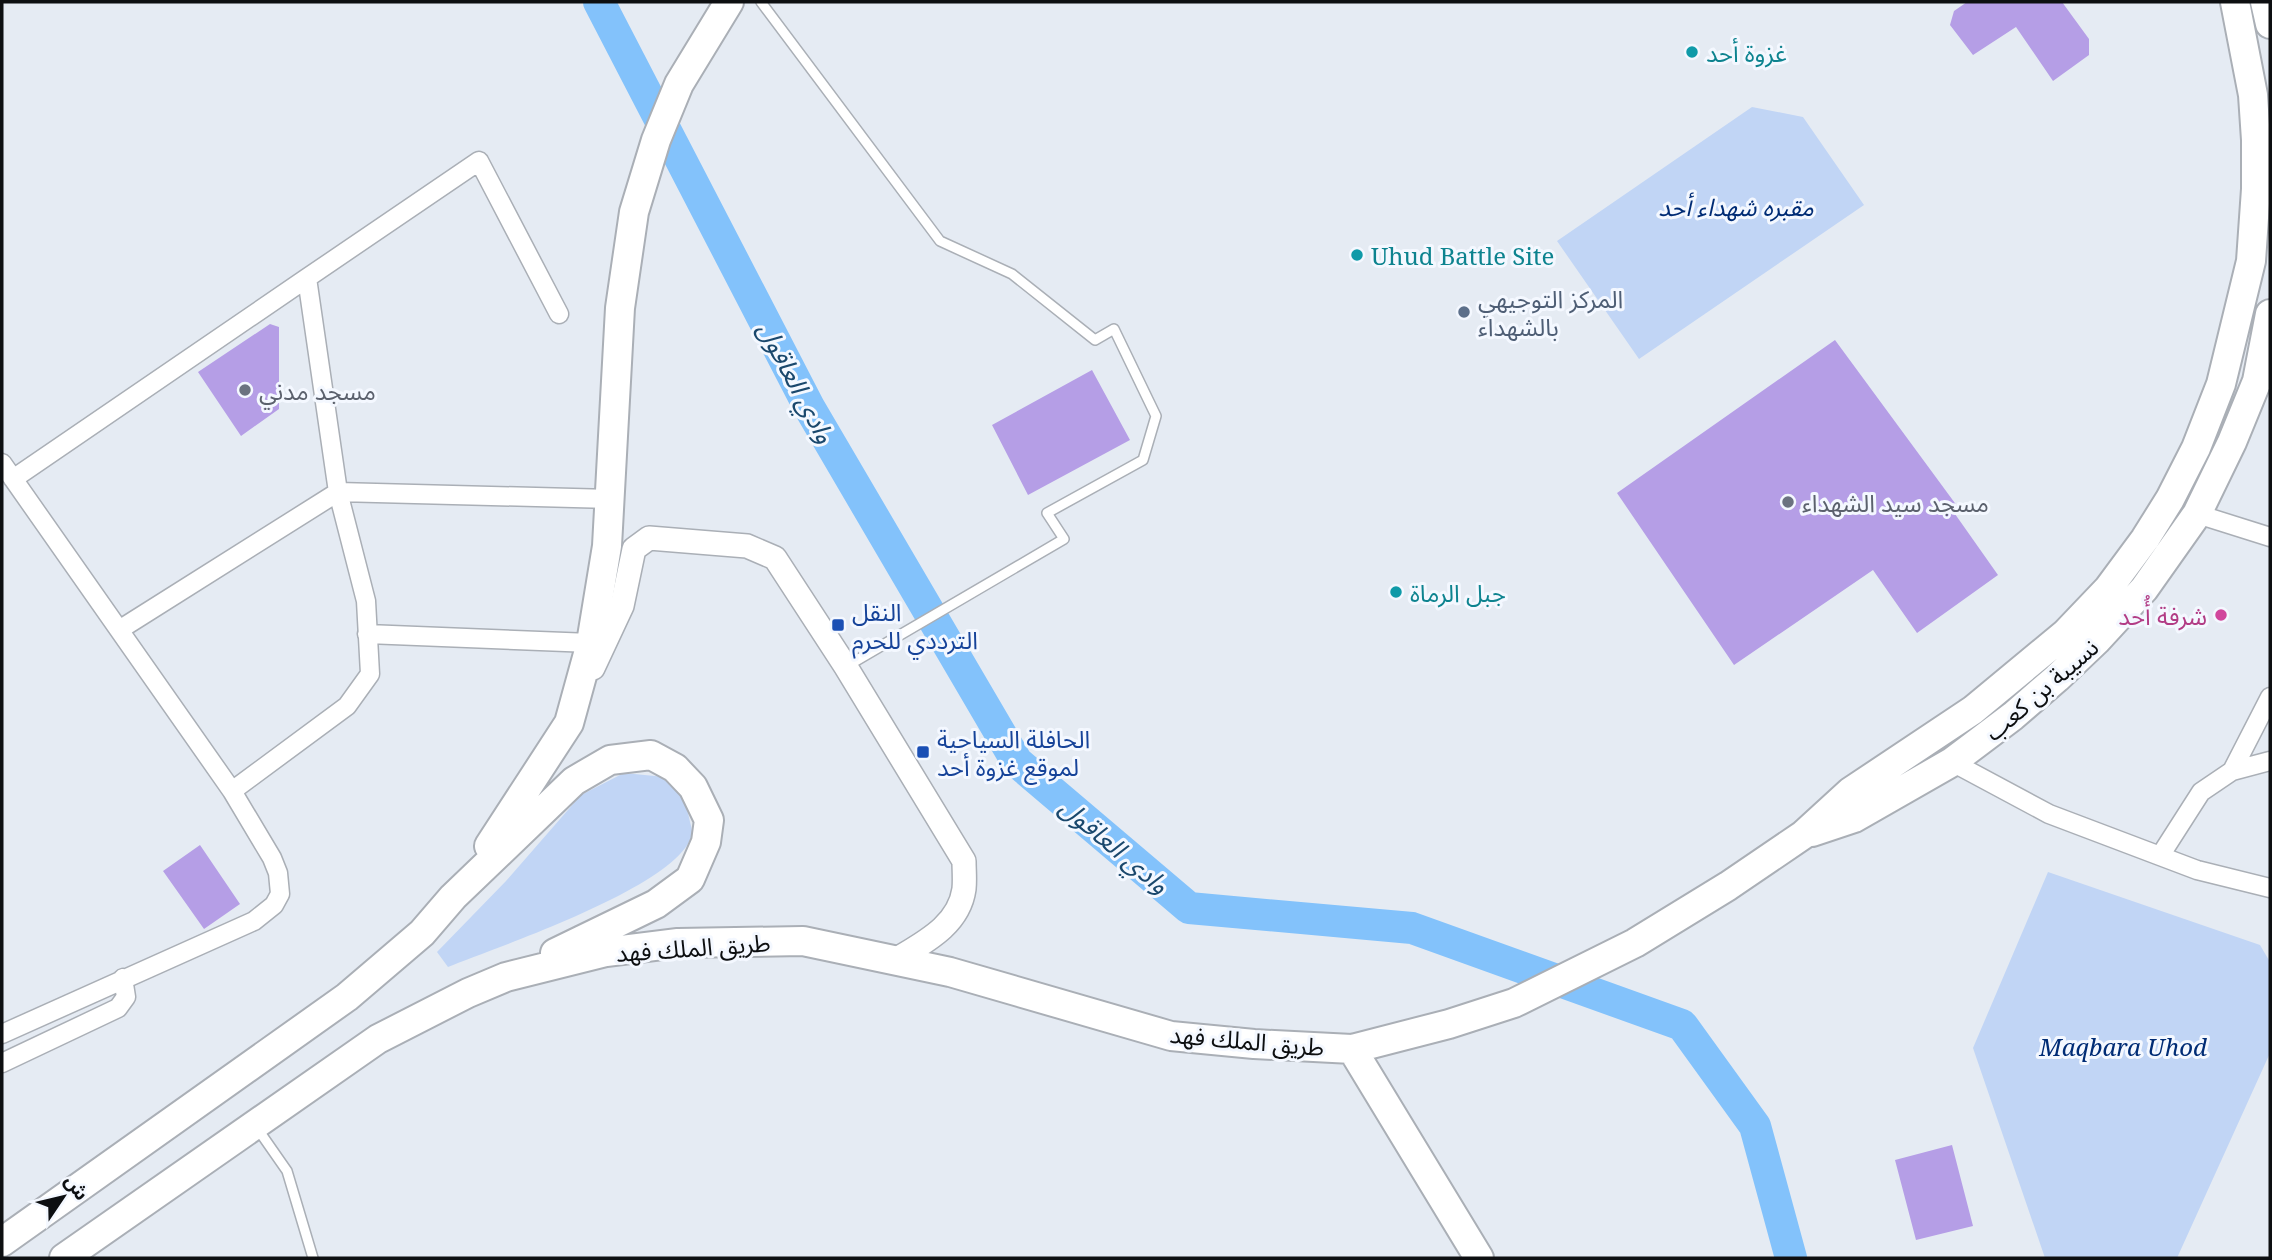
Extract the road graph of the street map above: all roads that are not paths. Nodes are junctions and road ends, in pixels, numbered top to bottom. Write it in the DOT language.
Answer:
graph roads {
  1 [pos="729,2"];
  2 [pos="761,2"];
  3 [pos="2235,2"];
  4 [pos="2265,2"];
  5 [pos="2270,24"];
  6 [pos="307,278"];
  7 [pos="559,314"];
  8 [pos="2270,314"];
  9 [pos="2,463"];
  10 [pos="13,479"];
  11 [pos="338,492"];
  12 [pos="611,499"];
  13 [pos="2197,514"];
  14 [pos="2270,537"];
  15 [pos="119,630"];
  16 [pos="368,634"];
  17 [pos="591,643"];
  18 [pos="846,667"];
  19 [pos="2270,697"];
  20 [pos="569,723"];
  21 [pos="2270,761"];
  22 [pos="1952,762"];
  23 [pos="2232,771"];
  24 [pos="232,791"];
  25 [pos="1803,835"];
  26 [pos="2160,856"];
  27 [pos="2270,888"];
  28 [pos="453,897"];
  29 [pos="897,959"];
  30 [pos="506,977"];
  31 [pos="123,978"];
  32 [pos="2,1034"];
  33 [pos="1352,1049"];
  34 [pos="2,1063"];
  35 [pos="254,1124"];
  36 [pos="14,1230"];
  37 [pos="2,1242"];
  38 [pos="69,1256"];
  39 [pos="313,1258"];
  40 [pos="1479,1258"];
  1 -- 12 [label="main road"];
  2 -- 18 [label="lane"];
  3 -- 25 [label="main road"];
  4 -- 5 [label="main road"];
  6 -- 7 [label="street"];
  6 -- 10 [label="street"];
  6 -- 11 [label="street"];
  8 -- 13 [label="main road, نسيبة بن كعب"];
  9 -- 10 [label="street"];
  10 -- 15 [label="street"];
  11 -- 12 [label="street"];
  11 -- 15 [label="street"];
  11 -- 16 [label="street"];
  12 -- 17 [label="main road"];
  13 -- 14 [label="street"];
  13 -- 22 [label="main road, نسيبة بن كعب"];
  15 -- 24 [label="street"];
  16 -- 17 [label="street"];
  16 -- 24 [label="street"];
  17 -- 20 [label="main road"];
  18 -- 20 [label="street"];
  18 -- 29 [label="street"];
  19 -- 23 [label="street"];
  20 -- 28 [label="main road"];
  21 -- 23 [label="street"];
  22 -- 25 [label="main road, نسيبة بن كعب"];
  22 -- 26 [label="street"];
  23 -- 26 [label="street"];
  24 -- 31 [label="street"];
  25 -- 33 [label="main road, طريق الملك فهد"];
  26 -- 27 [label="street"];
  28 -- 30 [label="main road"];
  28 -- 36 [label="main road"];
  29 -- 30 [label="main road, طريق الملك فهد"];
  29 -- 33 [label="main road, طريق الملك فهد"];
  30 -- 35 [label="main road, طريق الملك فهد"];
  31 -- 32 [label="street"];
  31 -- 34 [label="street"];
  33 -- 40 [label="main road"];
  35 -- 38 [label="main road, طريق الملك فهد"];
  35 -- 39 [label="lane"];
  36 -- 37 [label="main road"];
}
